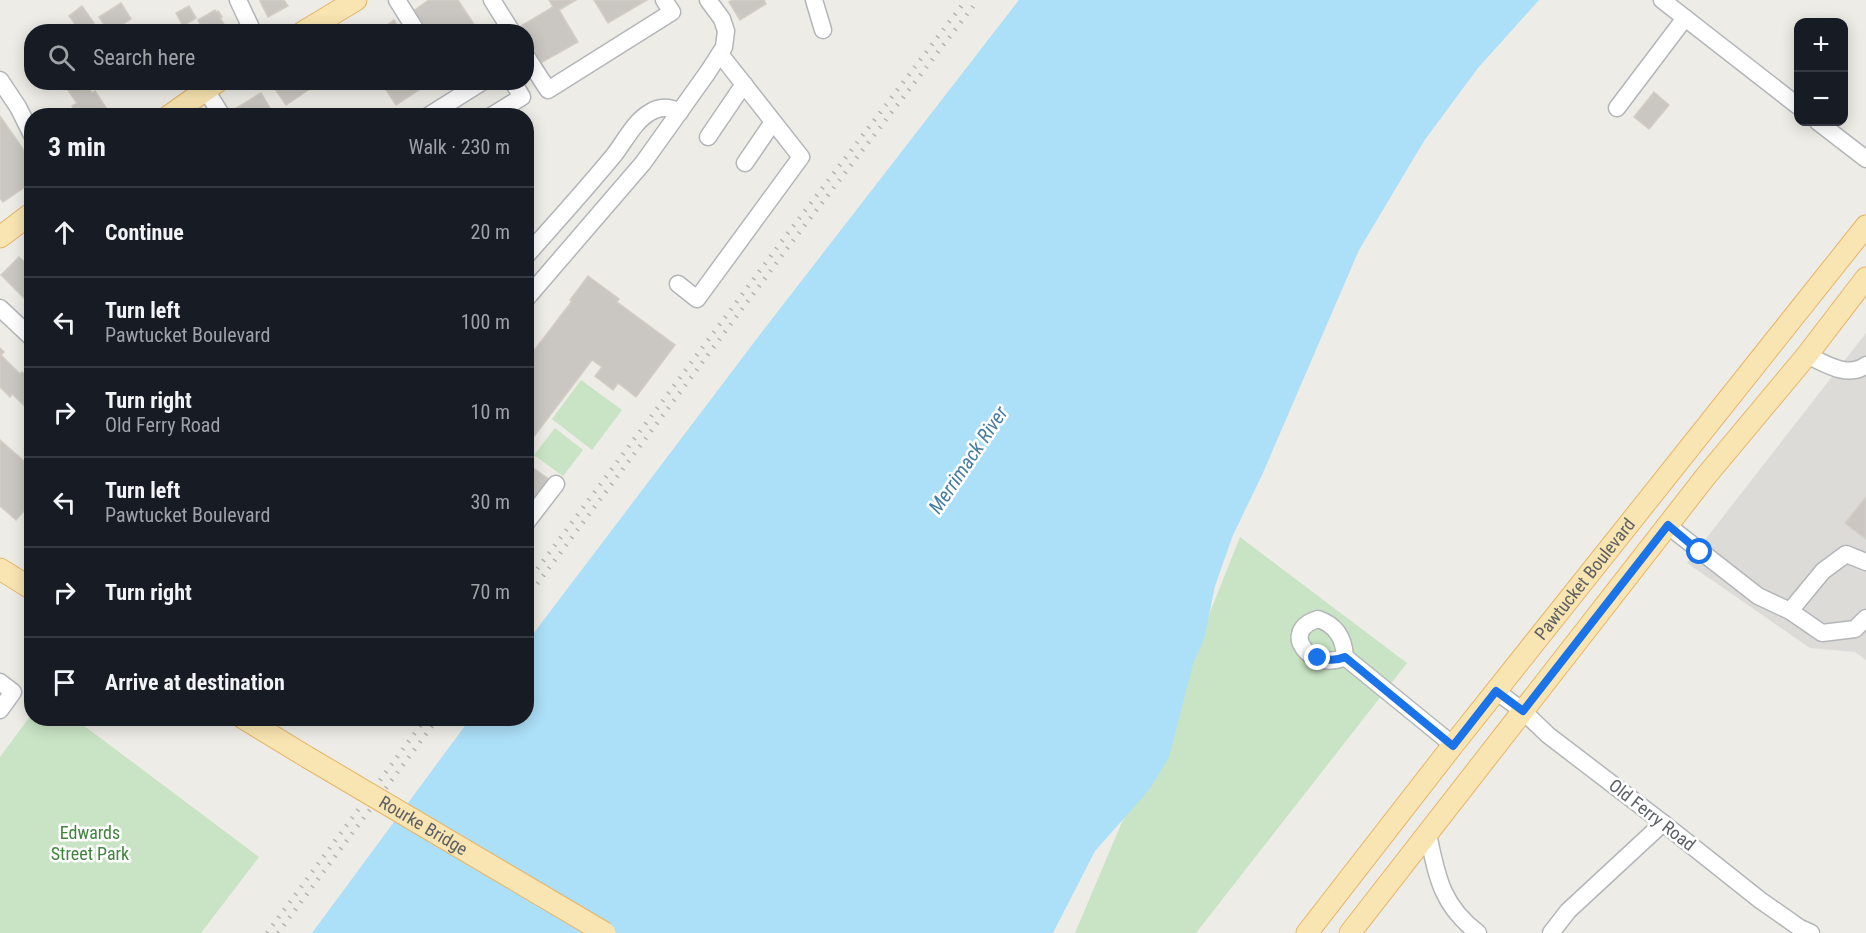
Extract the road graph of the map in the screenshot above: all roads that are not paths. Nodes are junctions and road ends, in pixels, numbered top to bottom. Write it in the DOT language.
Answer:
graph roads {
  1 [pos="238,0"];
  2 [pos="356,0"];
  3 [pos="397,0"];
  4 [pos="492,0"];
  5 [pos="664,0"];
  6 [pos="708,0"];
  7 [pos="814,0"];
  8 [pos="1662,0"];
  9 [pos="1685,18"];
  10 [pos="249,24"];
  11 [pos="316,24"];
  12 [pos="412,24"];
  13 [pos="507,24"];
  14 [pos="823,30"];
  15 [pos="720,54"];
  16 [pos="534,68"];
  17 [pos="0,80"];
  18 [pos="744,84"];
  19 [pos="205,90"];
  20 [pos="212,90"];
  21 [pos="454,90"];
  22 [pos="518,90"];
  23 [pos="1794,103"];
  24 [pos="180,108"];
  25 [pos="219,108"];
  26 [pos="436,108"];
  27 [pos="504,108"];
  28 [pos="1617,108"];
  29 [pos="680,112"];
  30 [pos="24,119"];
  31 [pos="773,122"];
  32 [pos="1823,126"];
  33 [pos="708,137"];
  34 [pos="1866,159"];
  35 [pos="745,163"];
  36 [pos="24,222"];
  37 [pos="1866,226"];
  38 [pos="1,234"];
  39 [pos="534,247"];
  40 [pos="1866,278"];
  41 [pos="678,284"];
  42 [pos="534,290"];
  43 [pos="0,308"];
  44 [pos="24,330"];
  45 [pos="1807,355"];
  46 [pos="1866,365"];
  47 [pos="556,484"];
  48 [pos="534,513"];
  49 [pos="1668,525"];
  50 [pos="1866,562"];
  51 [pos="0,569"];
  52 [pos="24,584"];
  53 [pos="1790,611"];
  54 [pos="1866,618"];
  55 [pos="1345,657"];
  56 [pos="0,682"];
  57 [pos="1496,691"];
  58 [pos="0,710"];
  59 [pos="1523,711"];
  60 [pos="256,726"];
  61 [pos="1453,746"];
  62 [pos="1663,823"];
  63 [pos="1428,834"];
  64 [pos="1803,931"];
  65 [pos="605,933"];
  66 [pos="1307,933"];
  67 [pos="1350,933"];
  68 [pos="1478,933"];
  69 [pos="1551,933"];
  1 -- 10 [label="street"];
  2 -- 11 [label="main road"];
  3 -- 12 [label="street"];
  4 -- 13 [label="street"];
  5 -- 16 [label="street"];
  6 -- 15 [label="street"];
  7 -- 14 [label="street"];
  8 -- 9 [label="street"];
  9 -- 23 [label="street"];
  9 -- 28 [label="street"];
  15 -- 18 [label="street"];
  15 -- 29 [label="street"];
  17 -- 30 [label="street"];
  18 -- 31 [label="street"];
  18 -- 33 [label="street"];
  19 -- 24 [label="main road"];
  20 -- 25 [label="street"];
  21 -- 26 [label="street"];
  22 -- 27 [label="street"];
  29 -- 39 [label="street"];
  29 -- 42 [label="street"];
  31 -- 35 [label="street"];
  31 -- 41 [label="street"];
  32 -- 34 [label="street"];
  36 -- 38 [label="main road"];
  37 -- 57 [label="main road, Pawtucket Boulevard"];
  40 -- 45 [label="main road, Pawtucket Boulevard"];
  43 -- 44 [label="street"];
  45 -- 46 [label="street"];
  45 -- 49 [label="main road, Pawtucket Boulevard"];
  47 -- 48 [label="street"];
  49 -- 53 [label="street"];
  49 -- 59 [label="main road, Pawtucket Boulevard"];
  50 -- 53 [label="street"];
  51 -- 52 [label="main road"];
  53 -- 54 [label="street"];
  55 -- 61 [label="street"];
  56 -- 58 [label="street"];
  57 -- 59 [label="street, Old Ferry Road"];
  57 -- 61 [label="main road, Pawtucket Boulevard"];
  59 -- 62 [label="street, Old Ferry Road"];
  59 -- 63 [label="main road, Pawtucket Boulevard"];
  60 -- 65 [label="main road, Rourke Bridge, bridge"];
  61 -- 66 [label="main road, Pawtucket Boulevard"];
  62 -- 64 [label="street, Old Ferry Road"];
  62 -- 69 [label="street"];
  63 -- 67 [label="main road, Pawtucket Boulevard"];
  63 -- 68 [label="street"];
}
